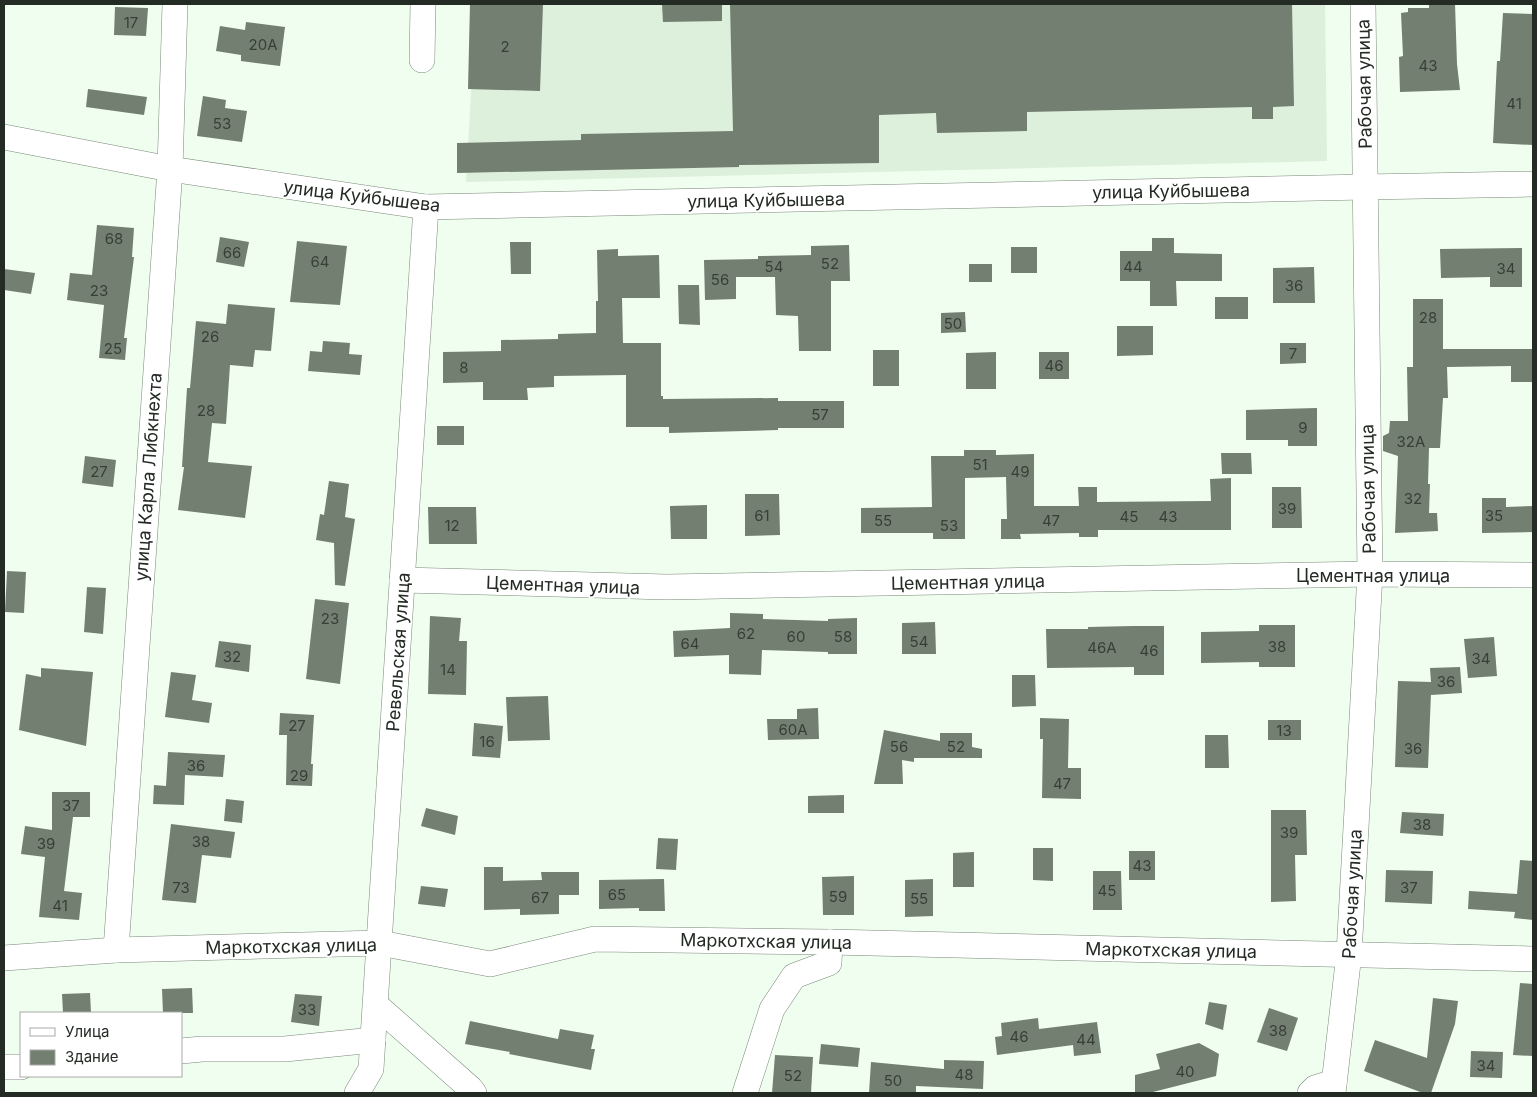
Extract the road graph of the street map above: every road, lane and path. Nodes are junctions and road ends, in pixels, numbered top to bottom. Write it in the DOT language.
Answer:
graph roads {
  1 [pos="175,4"];
  2 [pos="424,4"];
  3 [pos="1363,4"];
  4 [pos="422,60"];
  5 [pos="4,137"];
  6 [pos="170,169"];
  7 [pos="1533,184"];
  8 [pos="1365,186"];
  9 [pos="426,207"];
  10 [pos="1370,574"];
  11 [pos="1533,576"];
  12 [pos="402,580"];
  13 [pos="830,942"];
  14 [pos="380,943"];
  15 [pos="116,950"];
  16 [pos="1349,954"];
  17 [pos="4,958"];
  18 [pos="1533,960"];
  19 [pos="376,1004"];
  20 [pos="373,1040"];
  21 [pos="182,1051"];
  22 [pos="4,1067"];
  23 [pos="20,1067"];
  24 [pos="1334,1088"];
  25 [pos="356,1093"];
  26 [pos="474,1093"];
  27 [pos="745,1093"];
  28 [pos="1310,1093"];
  1 -- 6 [label="street, улица Карла Либкнехта"];
  2 -- 4 [label="street"];
  3 -- 8 [label="street, Рабочая улица"];
  5 -- 6 [label="street, улица Куйбышева"];
  6 -- 9 [label="street, улица Куйбышева"];
  6 -- 15 [label="street, улица Карла Либкнехта"];
  7 -- 8 [label="street, улица Куйбышева"];
  8 -- 9 [label="street, улица Куйбышева"];
  8 -- 10 [label="street, Рабочая улица"];
  9 -- 12 [label="street, Ревельская улица"];
  10 -- 11 [label="street, Цементная улица"];
  10 -- 12 [label="street, Цементная улица"];
  10 -- 16 [label="street, Рабочая улица"];
  12 -- 14 [label="street, Ревельская улица"];
  13 -- 14 [label="street, Маркотхская улица"];
  13 -- 16 [label="street, Маркотхская улица"];
  13 -- 27 [label="street"];
  14 -- 15 [label="street, Маркотхская улица"];
  14 -- 19 [label="street, Ревельская улица"];
  15 -- 17 [label="street, Маркотхская улица"];
  16 -- 18 [label="street, Маркотхская улица"];
  16 -- 24 [label="street, Рабочая улица"];
  19 -- 20 [label="street, Ревельская улица"];
  19 -- 26 [label="street"];
  20 -- 21 [label="street"];
  20 -- 25 [label="street, Ревельская улица"];
  22 -- 23 [label="street"];
  24 -- 28 [label="street"];
}
